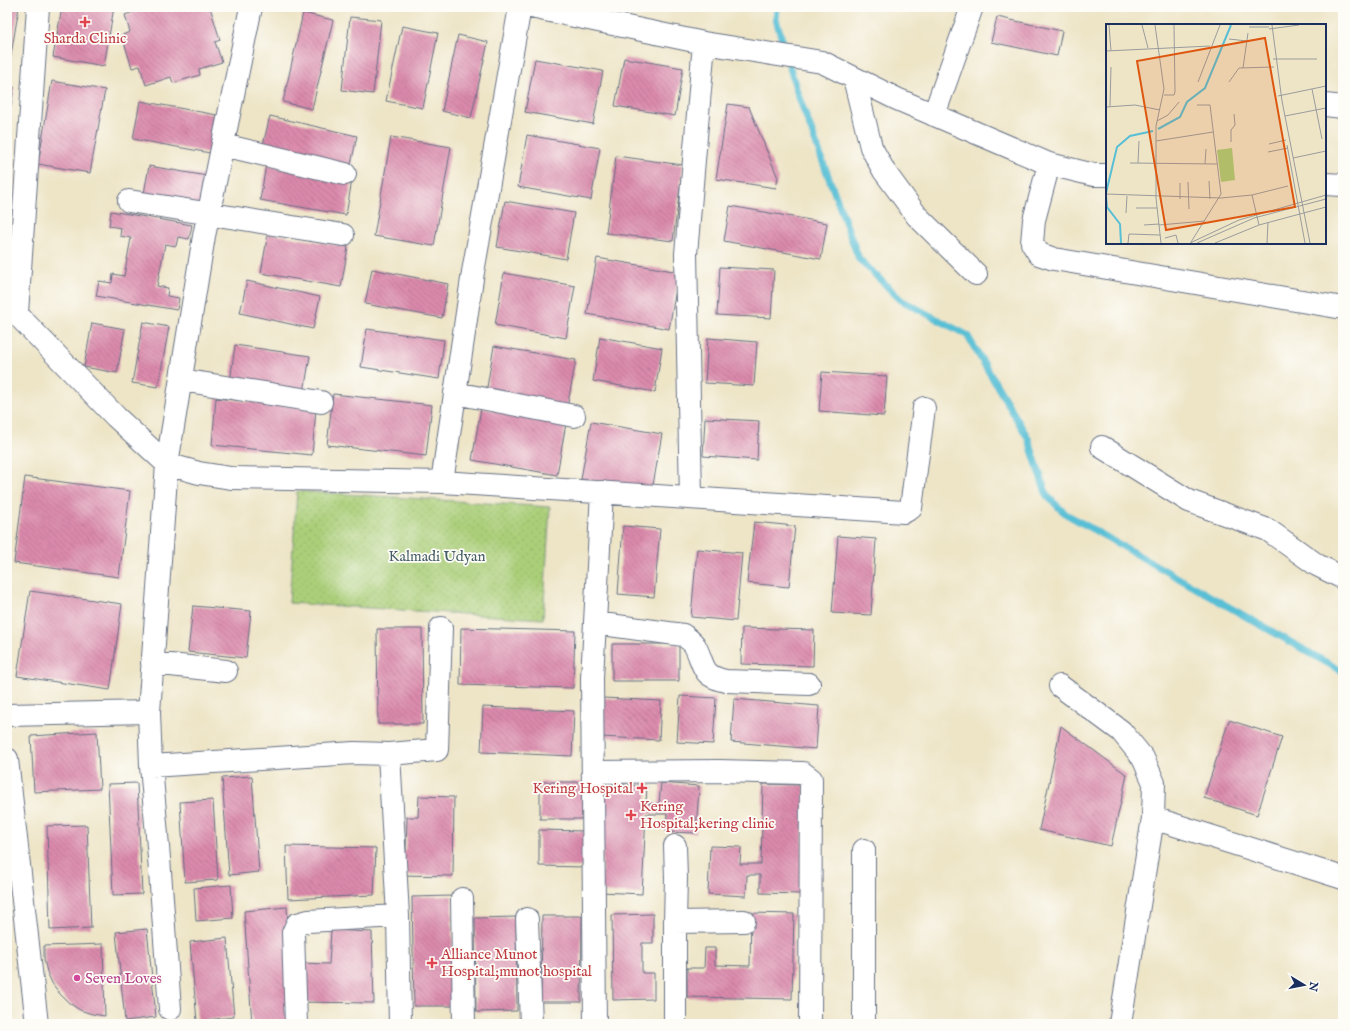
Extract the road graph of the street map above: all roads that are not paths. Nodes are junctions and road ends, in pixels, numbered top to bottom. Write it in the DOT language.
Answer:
graph roads {
  1 [pos="38,7"];
  2 [pos="251,7"];
  3 [pos="520,7"];
  4 [pos="531,7"];
  5 [pos="972,7"];
  6 [pos="704,43"];
  7 [pos="854,78"];
  8 [pos="1326,105"];
  9 [pos="1343,107"];
  10 [pos="934,115"];
  11 [pos="223,145"];
  12 [pos="1049,164"];
  13 [pos="345,174"];
  14 [pos="1106,175"];
  15 [pos="1326,184"];
  16 [pos="1343,185"];
  17 [pos="129,201"];
  18 [pos="209,213"];
  19 [pos="343,235"];
  20 [pos="976,274"];
  21 [pos="1343,308"];
  22 [pos="12,309"];
  23 [pos="181,380"];
  24 [pos="455,393"];
  25 [pos="321,402"];
  26 [pos="924,408"];
  27 [pos="574,416"];
  28 [pos="1102,447"];
  29 [pos="167,464"];
  30 [pos="442,482"];
  31 [pos="602,492"];
  32 [pos="690,498"];
  33 [pos="1343,578"];
  34 [pos="595,623"];
  35 [pos="441,628"];
  36 [pos="152,663"];
  37 [pos="226,671"];
  38 [pos="809,684"];
  39 [pos="1060,686"];
  40 [pos="149,712"];
  41 [pos="7,714"];
  42 [pos="389,754"];
  43 [pos="7,759"];
  44 [pos="151,766"];
  45 [pos="593,772"];
  46 [pos="1153,818"];
  47 [pos="675,846"];
  48 [pos="864,850"];
  49 [pos="1343,878"];
  50 [pos="462,898"];
  51 [pos="398,916"];
  52 [pos="527,919"];
  53 [pos="744,921"];
  54 [pos="675,922"];
  55 [pos="170,1009"];
  56 [pos="37,1024"];
  57 [pos="296,1024"];
  58 [pos="400,1024"];
  59 [pos="464,1024"];
  60 [pos="531,1024"];
  61 [pos="595,1024"];
  62 [pos="675,1024"];
  63 [pos="810,1024"];
  64 [pos="864,1024"];
  65 [pos="1120,1024"];
  1 -- 22 [label="street"];
  2 -- 11 [label="street"];
  3 -- 24 [label="street"];
  4 -- 6 [label="street"];
  5 -- 10 [label="street"];
  6 -- 7 [label="street"];
  6 -- 32 [label="street"];
  7 -- 10 [label="street"];
  7 -- 20 [label="street"];
  8 -- 9 [label="street"];
  10 -- 12 [label="street"];
  11 -- 13 [label="street"];
  11 -- 18 [label="street"];
  12 -- 14 [label="street"];
  12 -- 21 [label="street"];
  15 -- 16 [label="street"];
  17 -- 18 [label="street"];
  18 -- 19 [label="street"];
  18 -- 23 [label="street"];
  22 -- 29 [label="street"];
  23 -- 25 [label="street"];
  23 -- 29 [label="street"];
  24 -- 27 [label="street"];
  24 -- 30 [label="street"];
  26 -- 32 [label="street"];
  28 -- 33 [label="street"];
  29 -- 30 [label="street"];
  29 -- 36 [label="street"];
  30 -- 31 [label="street"];
  31 -- 32 [label="street"];
  31 -- 34 [label="street"];
  34 -- 38 [label="street"];
  34 -- 45 [label="street"];
  35 -- 42 [label="street"];
  36 -- 37 [label="street"];
  36 -- 40 [label="street"];
  39 -- 46 [label="street"];
  40 -- 41 [label="street"];
  40 -- 44 [label="street"];
  42 -- 44 [label="street"];
  42 -- 51 [label="street"];
  43 -- 56 [label="street"];
  44 -- 55 [label="street"];
  45 -- 61 [label="street"];
  45 -- 63 [label="street"];
  46 -- 49 [label="street"];
  46 -- 65 [label="street"];
  47 -- 54 [label="street"];
  48 -- 64 [label="street"];
  50 -- 59 [label="street"];
  51 -- 57 [label="street"];
  51 -- 58 [label="street"];
  52 -- 60 [label="street"];
  53 -- 54 [label="street"];
  54 -- 62 [label="street"];
}
